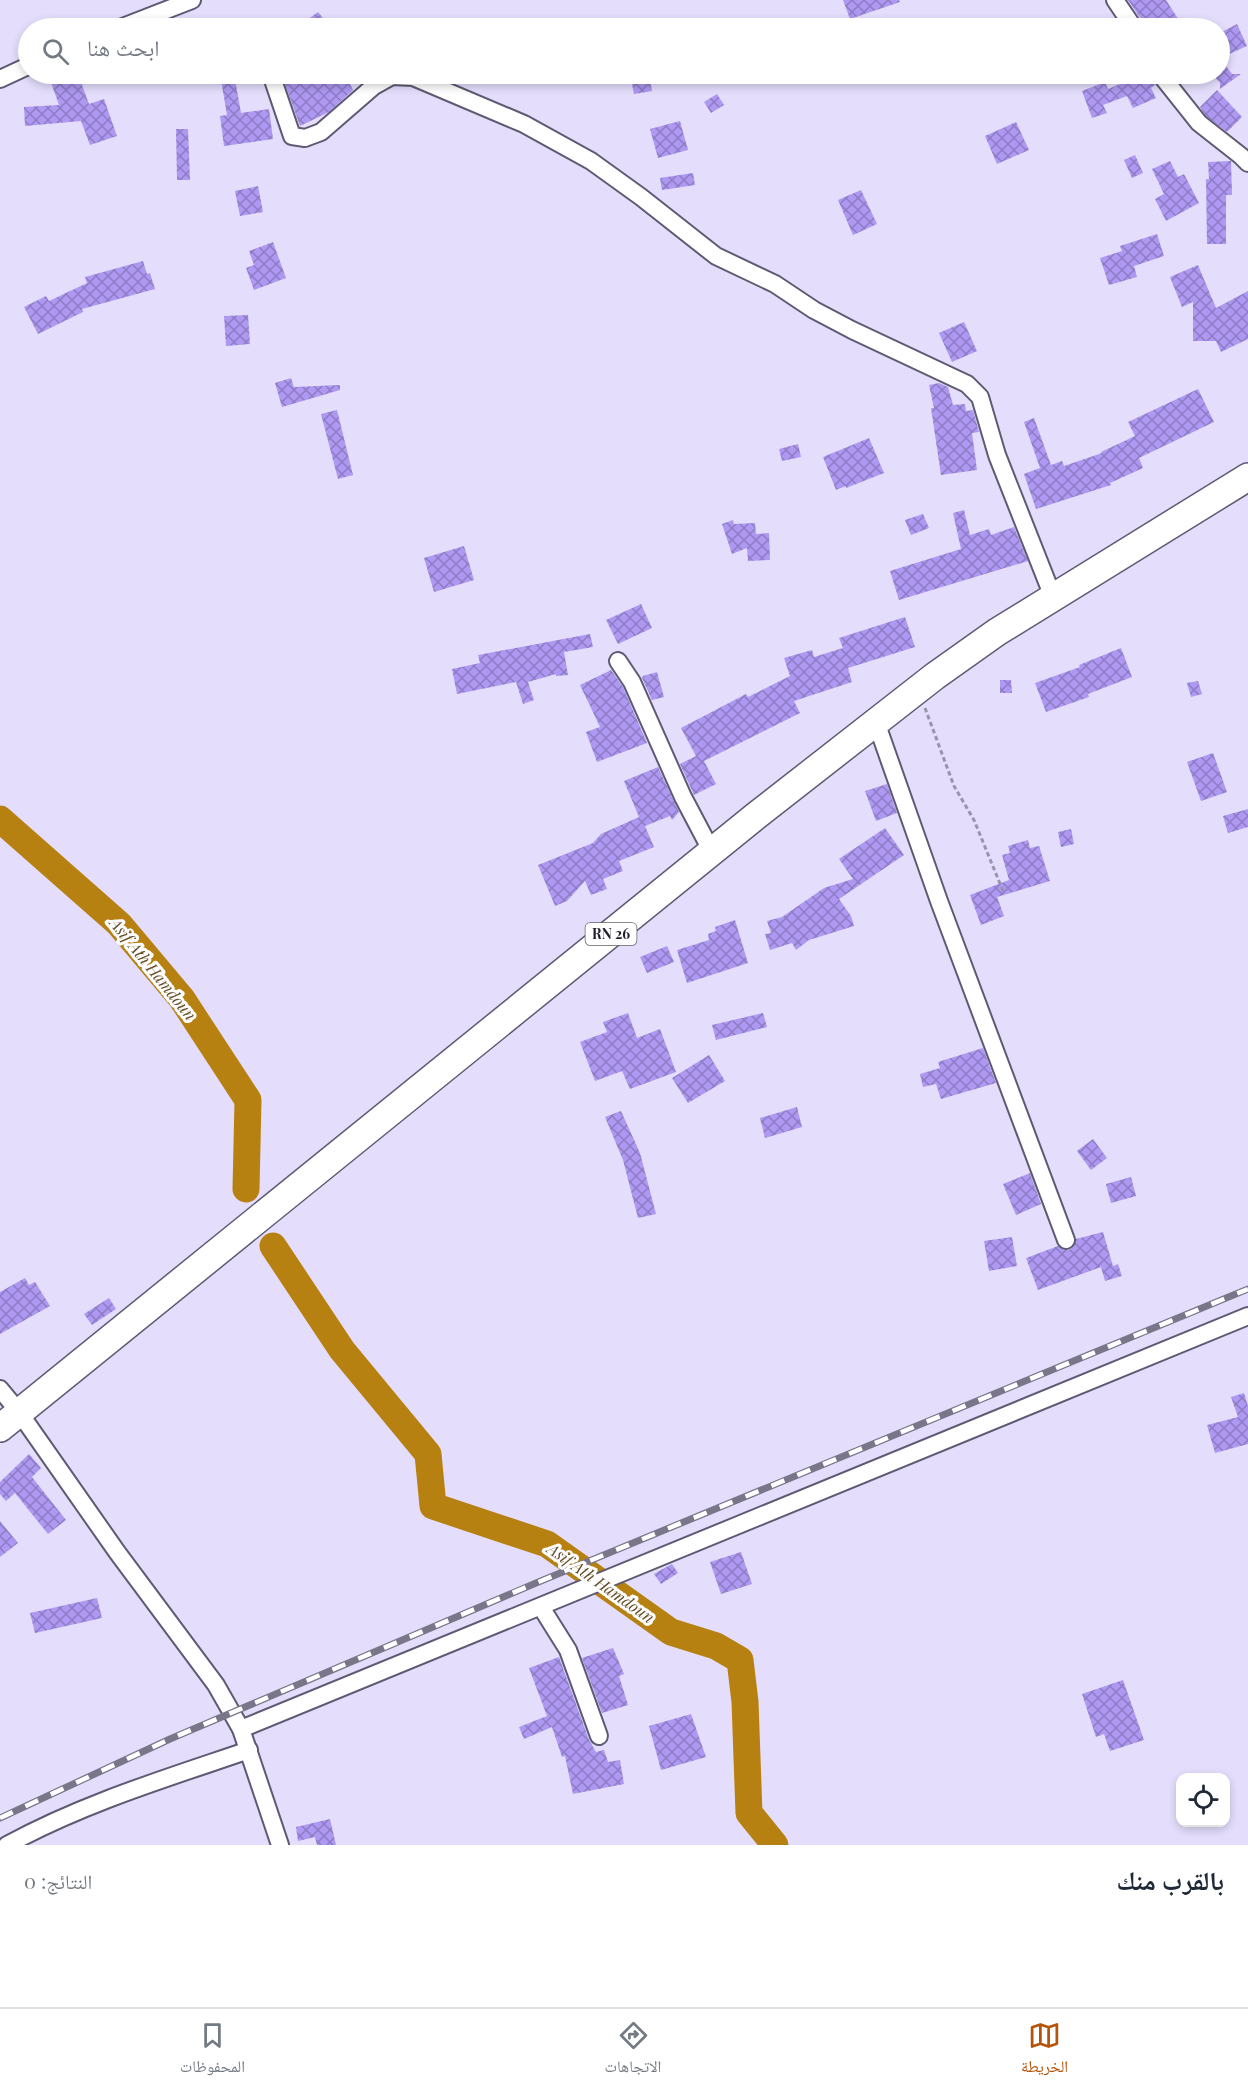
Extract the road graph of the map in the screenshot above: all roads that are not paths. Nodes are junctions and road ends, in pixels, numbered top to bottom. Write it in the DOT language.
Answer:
graph roads {
  1 [pos="192,0"];
  2 [pos="1115,0"];
  3 [pos="146,18"];
  4 [pos="1127,18"];
  5 [pos="18,71"];
  6 [pos="0,79"];
  7 [pos="274,84"];
  8 [pos="378,84"];
  9 [pos="430,84"];
  10 [pos="1168,84"];
  11 [pos="1248,163"];
  12 [pos="1248,477"];
  13 [pos="1053,597"];
  14 [pos="618,662"];
  15 [pos="876,722"];
  16 [pos="712,852"];
  17 [pos="1066,1240"];
  18 [pos="1248,1316"];
  19 [pos="0,1389"];
  20 [pos="10,1420"];
  21 [pos="541,1606"];
  22 [pos="242,1729"];
  23 [pos="599,1736"];
  24 [pos="249,1750"];
  25 [pos="7,1845"];
  26 [pos="280,1845"];
  1 -- 3 [label="street"];
  2 -- 4 [label="street"];
  5 -- 6 [label="street"];
  7 -- 8 [label="street"];
  9 -- 13 [label="street"];
  10 -- 11 [label="street"];
  12 -- 13 [label="main road, RN 26"];
  13 -- 15 [label="main road, RN 26"];
  14 -- 16 [label="street"];
  15 -- 16 [label="main road, RN 26"];
  15 -- 17 [label="street"];
  16 -- 20 [label="main road, RN 26"];
  18 -- 21 [label="street"];
  19 -- 20 [label="street"];
  20 -- 22 [label="street"];
  21 -- 22 [label="street"];
  21 -- 23 [label="street"];
  22 -- 24 [label="street"];
  24 -- 25 [label="street"];
  24 -- 26 [label="street"];
}
